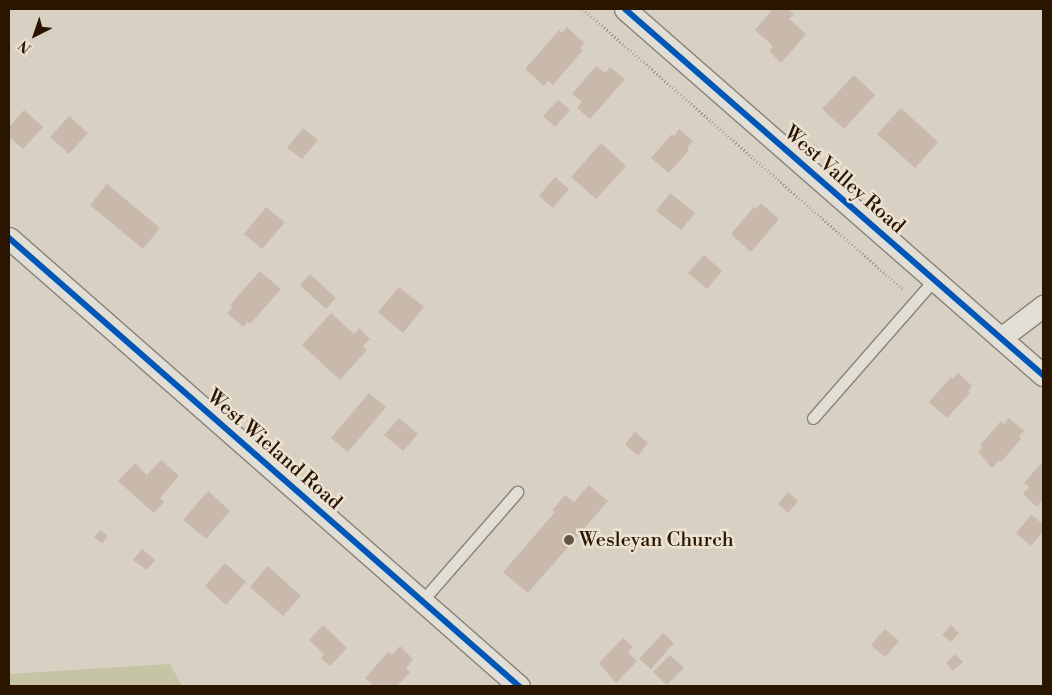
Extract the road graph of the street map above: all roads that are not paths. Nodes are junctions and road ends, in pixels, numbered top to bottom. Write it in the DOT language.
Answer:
graph roads {
  1 [pos="624,9"];
  2 [pos="9,238"];
  3 [pos="934,280"];
  4 [pos="1043,306"];
  5 [pos="1001,338"];
  6 [pos="1043,375"];
  7 [pos="814,418"];
  8 [pos="517,492"];
  9 [pos="422,601"];
  10 [pos="519,686"];
  1 -- 3 [label="street, West Valley Road"];
  2 -- 9 [label="street, West Wieland Road"];
  3 -- 5 [label="street, West Valley Road"];
  3 -- 7 [label="lane"];
  4 -- 5 [label="street"];
  5 -- 6 [label="street, West Valley Road"];
  8 -- 9 [label="lane"];
  9 -- 10 [label="street, West Wieland Road"];
}
